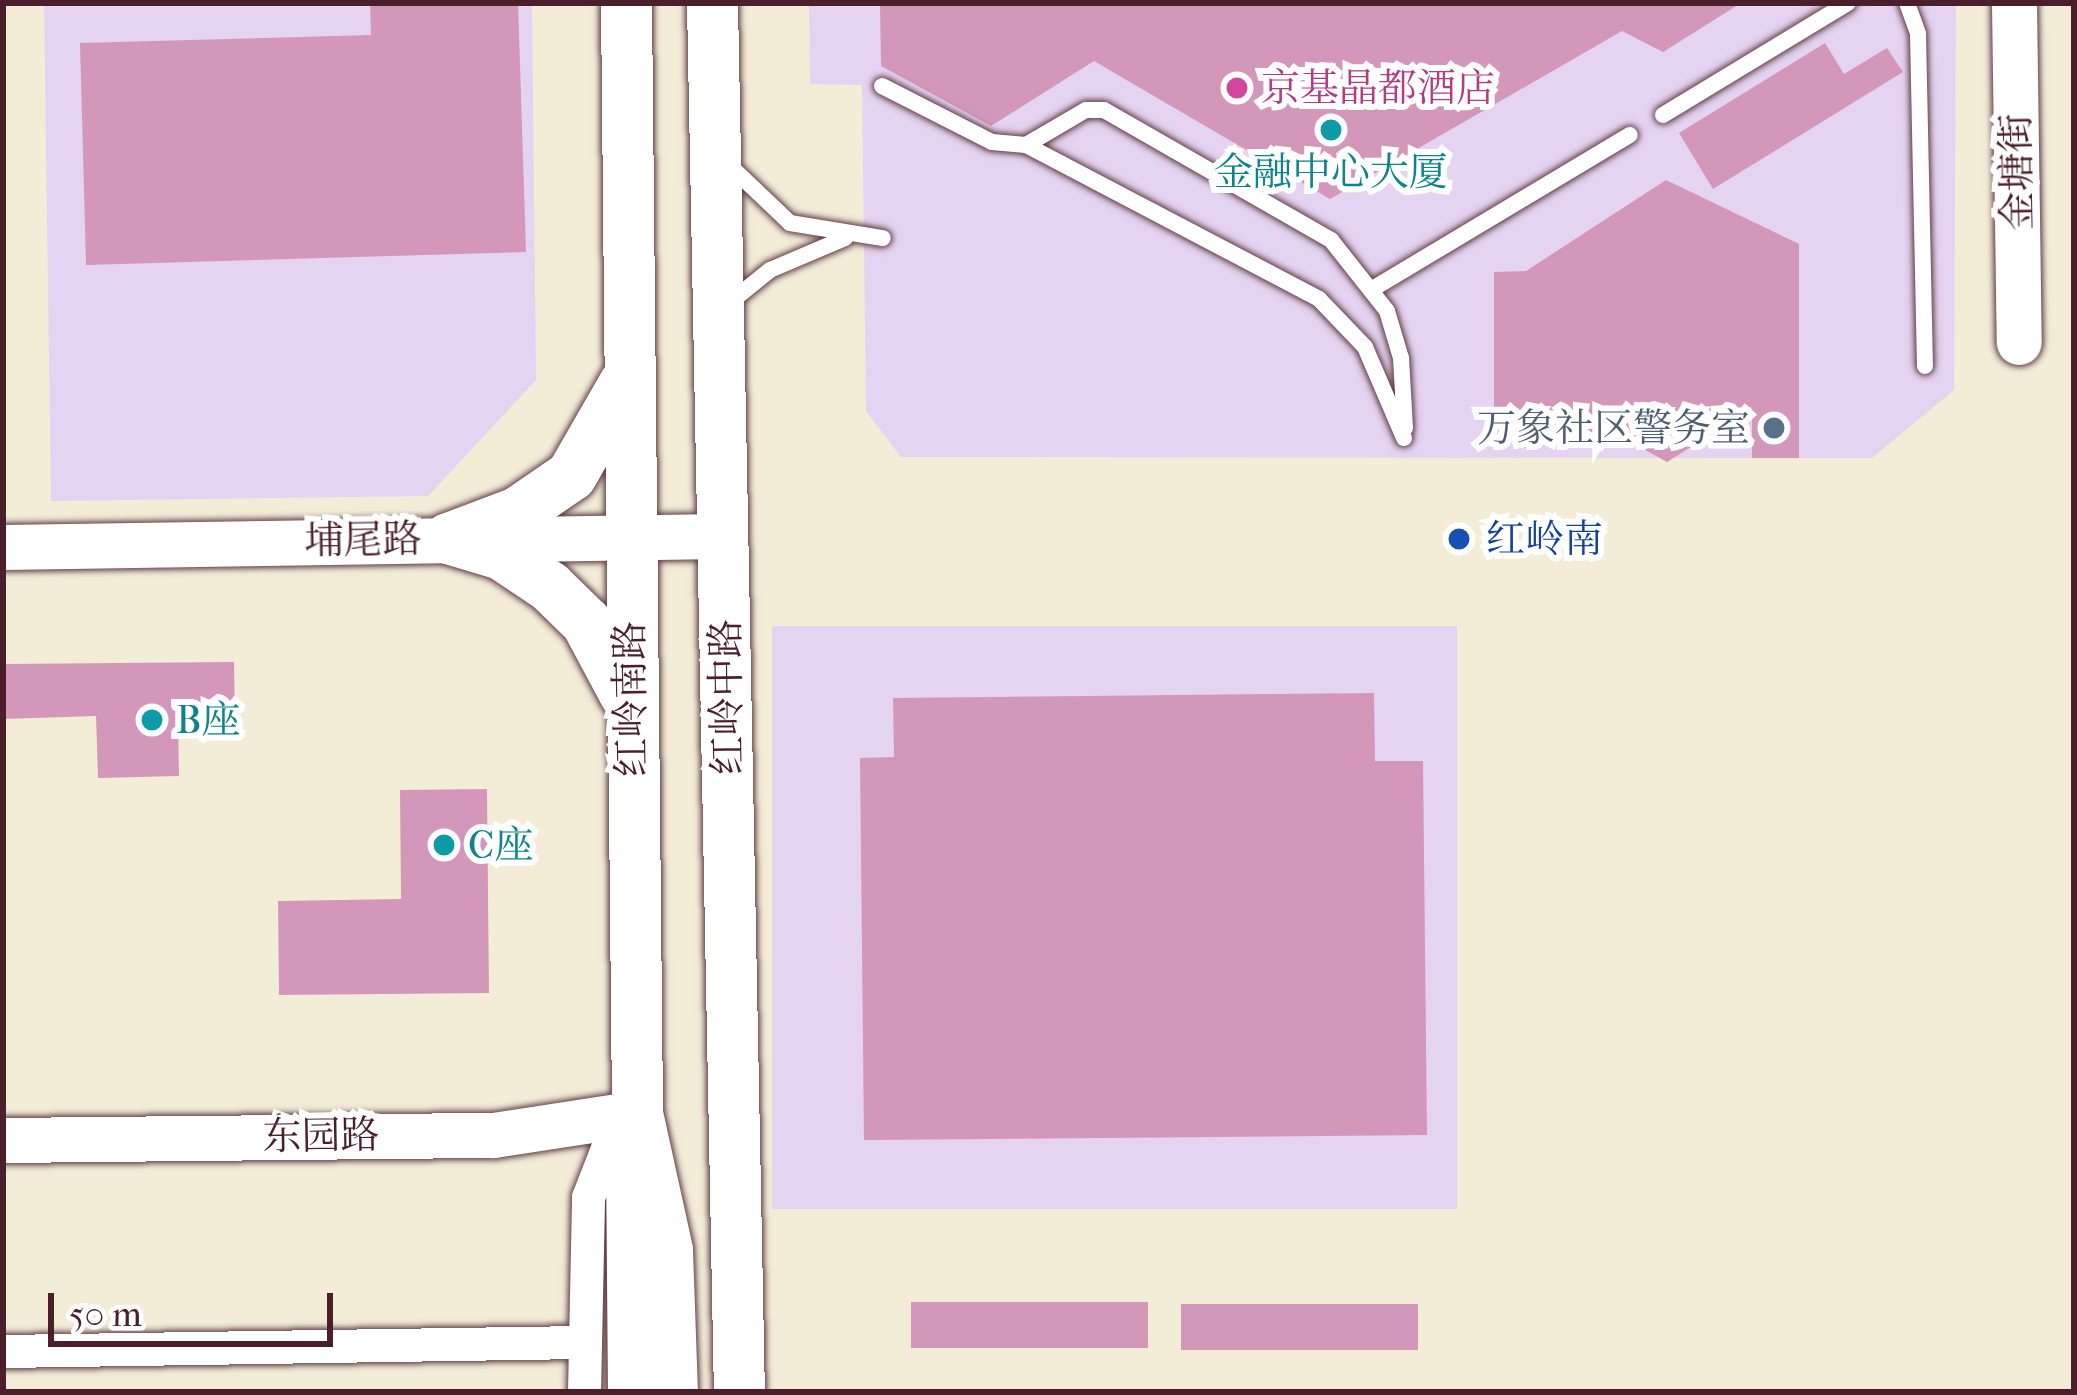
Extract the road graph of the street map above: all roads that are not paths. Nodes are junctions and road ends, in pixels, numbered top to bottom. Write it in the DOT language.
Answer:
graph roads {
  1 [pos="626,3"];
  2 [pos="712,3"];
  3 [pos="1848,3"];
  4 [pos="1906,3"];
  5 [pos="2014,3"];
  6 [pos="882,86"];
  7 [pos="1663,115"];
  8 [pos="1630,135"];
  9 [pos="1026,145"];
  10 [pos="715,148"];
  11 [pos="845,238"];
  12 [pos="883,238"];
  13 [pos="1374,288"];
  14 [pos="718,313"];
  15 [pos="2019,342"];
  16 [pos="1925,366"];
  17 [pos="626,378"];
  18 [pos="628,536"];
  19 [pos="722,536"];
  20 [pos="448,538"];
  21 [pos="3,548"];
  22 [pos="632,714"];
  23 [pos="637,1113"];
  24 [pos="3,1140"];
  25 [pos="583,1342"];
  26 [pos="3,1351"];
  27 [pos="584,1392"];
  28 [pos="634,1392"];
  29 [pos="672,1392"];
  30 [pos="739,1392"];
  1 -- 17 [label="main road, 红岭南路"];
  2 -- 10 [label="main road, 红岭中路"];
  3 -- 7 [label="lane"];
  4 -- 16 [label="lane"];
  5 -- 15 [label="street, 金塘街"];
  6 -- 9 [label="lane"];
  8 -- 13 [label="lane"];
  9 -- 13 [label="lane"];
  9 -- 13 [label="lane"];
  10 -- 11 [label="lane"];
  10 -- 14 [label="main road, 红岭中路"];
  11 -- 12 [label="lane"];
  11 -- 14 [label="lane"];
  14 -- 19 [label="main road, 红岭中路"];
  17 -- 18 [label="main road, 红岭南路"];
  17 -- 20 [label="main road"];
  18 -- 19 [label="street, 埔尾路"];
  18 -- 20 [label="street, 埔尾路"];
  18 -- 22 [label="main road, 红岭南路"];
  19 -- 30 [label="main road, 红岭中路"];
  20 -- 21 [label="street, 埔尾路"];
  20 -- 22 [label="main road"];
  22 -- 23 [label="main road, 红岭南路"];
  23 -- 24 [label="street, 东园路"];
  23 -- 25 [label="street"];
  23 -- 28 [label="main road"];
  23 -- 29 [label="main road, 红岭南路"];
  25 -- 26 [label="street"];
  25 -- 27 [label="street"];
}
